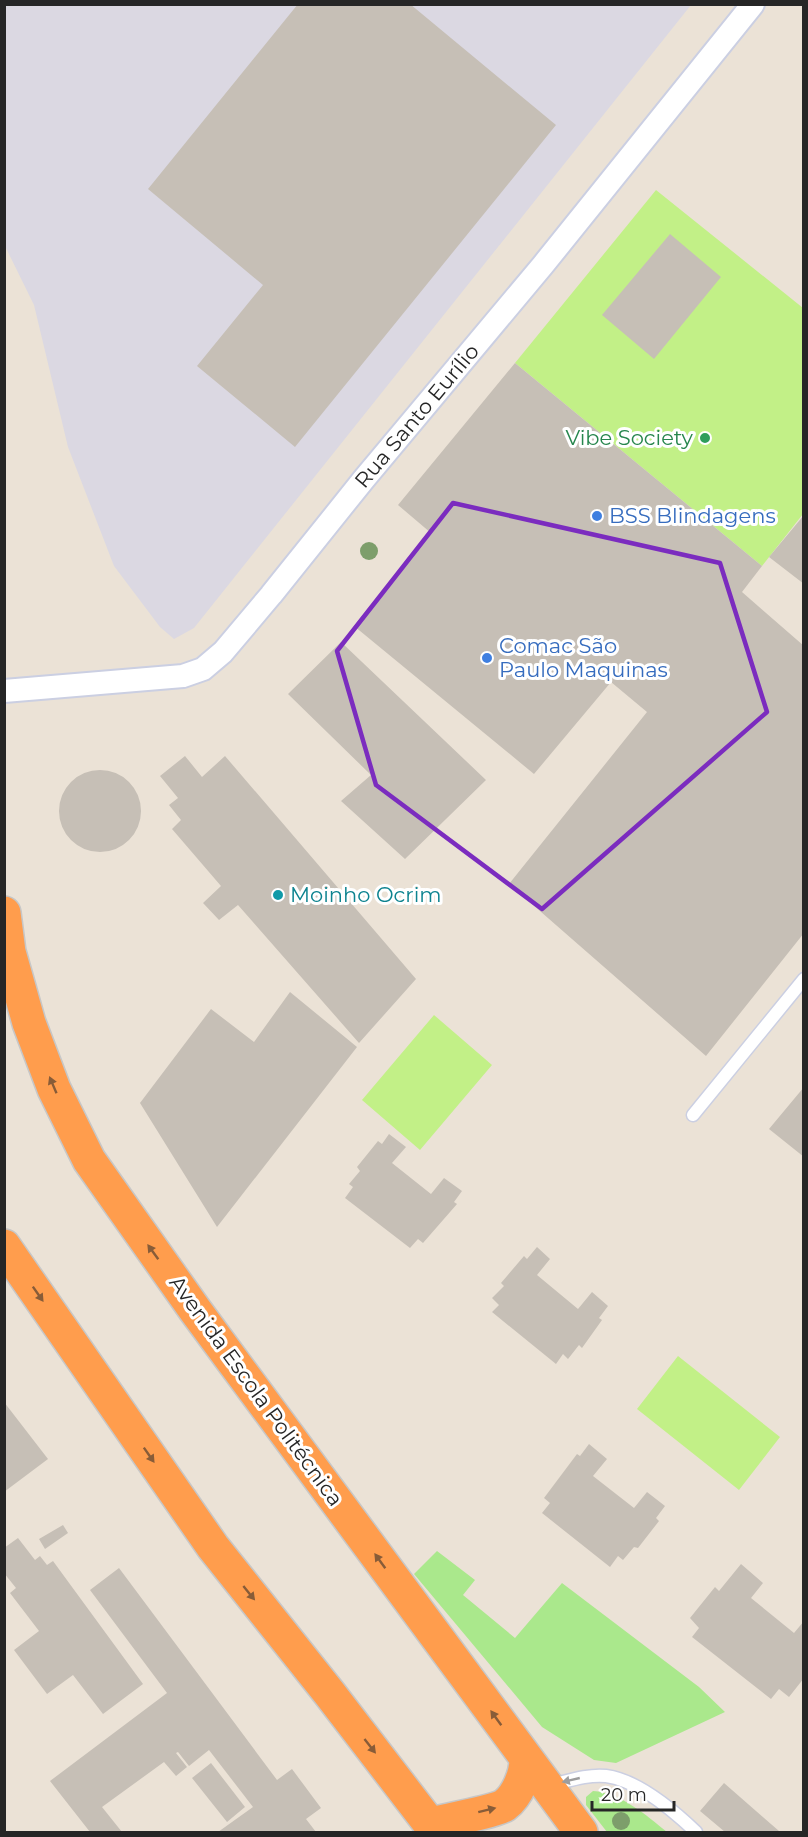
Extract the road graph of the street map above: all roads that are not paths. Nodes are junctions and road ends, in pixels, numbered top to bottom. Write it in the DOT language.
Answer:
graph roads {
  1 [pos="753,4"];
  2 [pos="4,691"];
  3 [pos="4,913"];
  4 [pos="804,979"];
  5 [pos="693,1115"];
  6 [pos="4,1246"];
  7 [pos="526,1759"];
  8 [pos="547,1786"];
  9 [pos="434,1828"];
  10 [pos="581,1833"];
  11 [pos="696,1833"];
  1 -- 2 [label="street, Rua Santo Eurílio"];
  7 -- 3 [label="highway, Avenida Escola Politécnica, one-way"];
  4 -- 5 [label="lane"];
  6 -- 9 [label="highway, one-way"];
  7 -- 8 [label="highway, Avenida Escola Politécnica"];
  9 -- 7 [label="highway, one-way"];
  8 -- 10 [label="highway, Avenida Escola Politécnica"];
  11 -- 8 [label="lane, one-way"];
}
